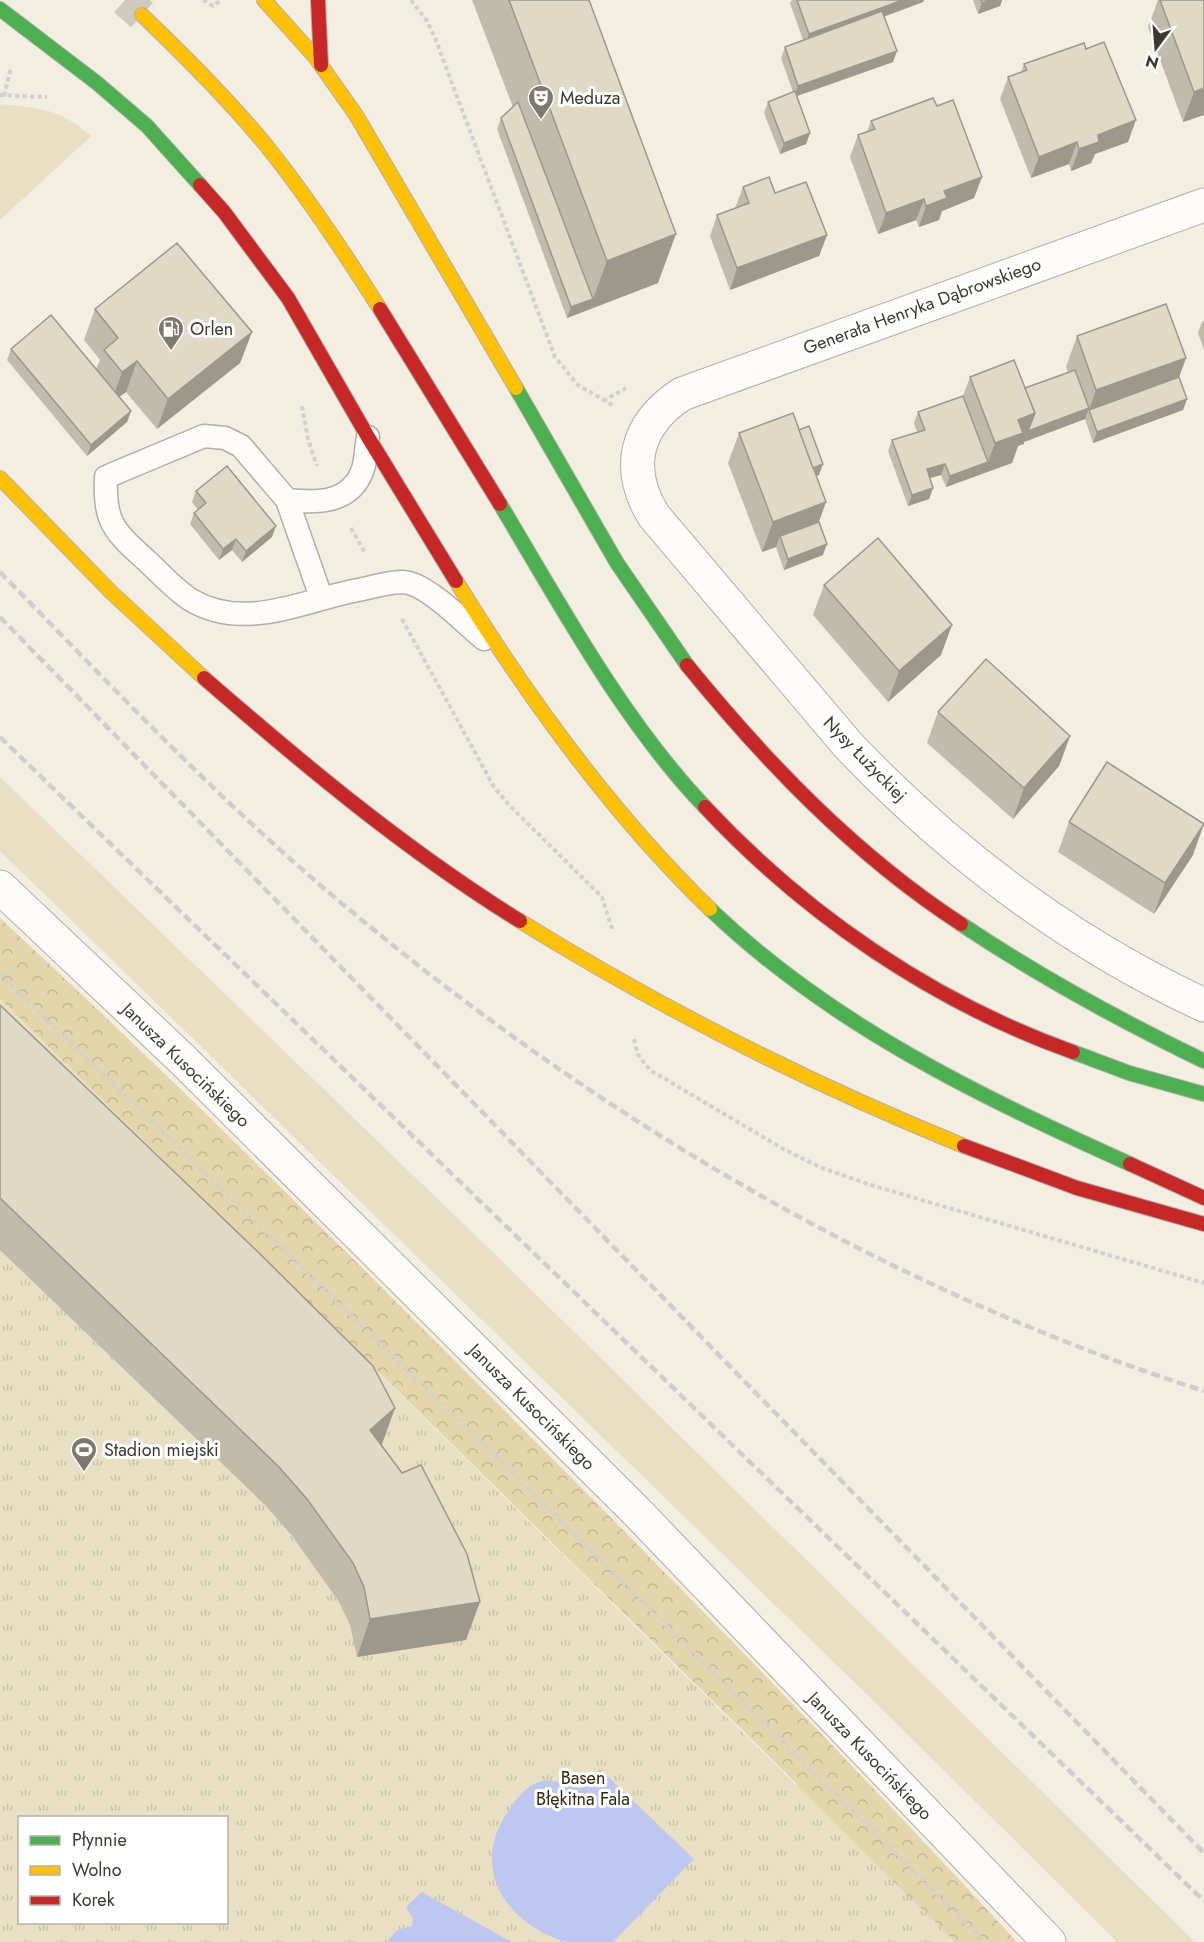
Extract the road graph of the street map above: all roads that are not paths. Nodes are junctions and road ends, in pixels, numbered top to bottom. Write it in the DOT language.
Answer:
graph roads {
  1 [pos="264,0"];
  2 [pos="318,0"];
  3 [pos="0,9"];
  4 [pos="142,15"];
  5 [pos="321,65"];
  6 [pos="1204,205"];
  7 [pos="651,423"];
  8 [pos="368,437"];
  9 [pos="0,478"];
  10 [pos="287,500"];
  11 [pos="321,597"];
  12 [pos="499,651"];
  13 [pos="0,886"];
  14 [pos="1204,1005"];
  15 [pos="1204,1061"];
  16 [pos="1204,1094"];
  17 [pos="1204,1198"];
  18 [pos="1204,1224"];
  19 [pos="1049,1942"];
  1 -- 5 [label="main road"];
  2 -- 5 [label="main road"];
  3 -- 8 [label="main road"];
  4 -- 16 [label="main road"];
  5 -- 15 [label="main road"];
  6 -- 7 [label="street, Generała Henryka Dąbrowskiego"];
  7 -- 14 [label="street, Nysy Łużyckiej"];
  8 -- 10 [label="lane"];
  8 -- 12 [label="main road"];
  9 -- 18 [label="main road"];
  10 -- 11 [label="lane"];
  10 -- 11 [label="lane"];
  11 -- 12 [label="lane"];
  12 -- 17 [label="main road"];
  13 -- 19 [label="street, Janusza Kusocińskiego"];
}
